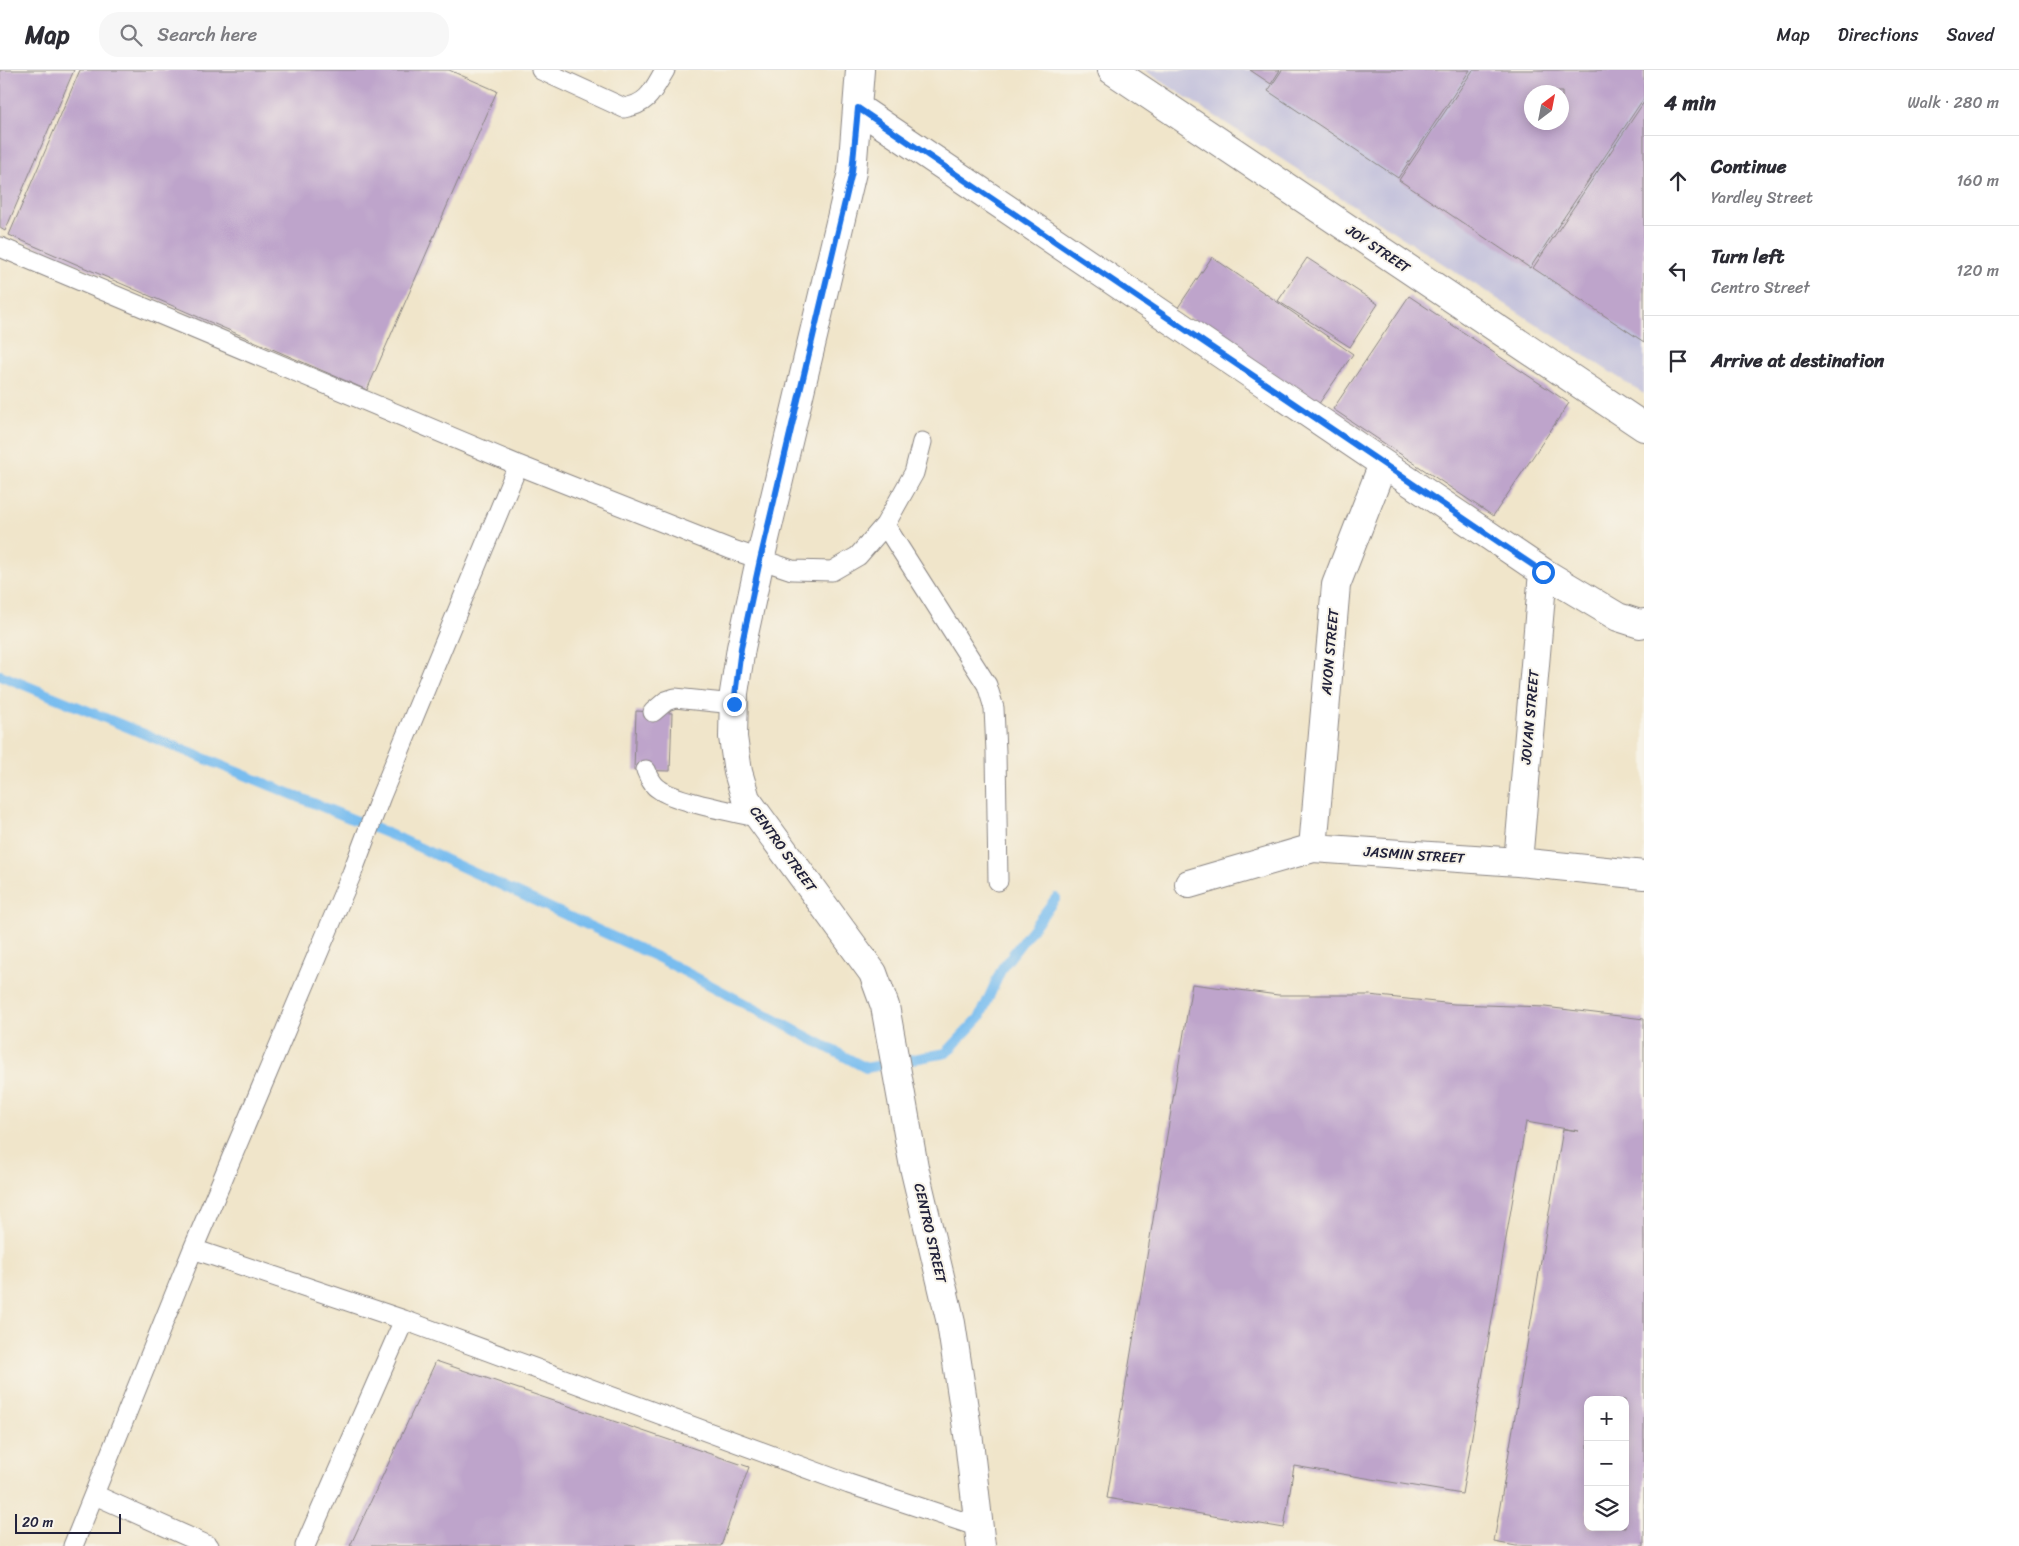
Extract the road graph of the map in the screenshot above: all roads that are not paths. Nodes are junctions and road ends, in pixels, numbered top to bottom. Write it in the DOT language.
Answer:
graph roads {
  1 [pos="541,70"];
  2 [pos="664,70"];
  3 [pos="860,70"];
  4 [pos="1112,70"];
  5 [pos="858,108"];
  6 [pos="0,247"];
  7 [pos="1644,427"];
  8 [pos="922,442"];
  9 [pos="1383,464"];
  10 [pos="518,465"];
  11 [pos="885,525"];
  12 [pos="760,560"];
  13 [pos="1543,572"];
  14 [pos="1644,623"];
  15 [pos="734,704"];
  16 [pos="653,712"];
  17 [pos="646,770"];
  18 [pos="760,818"];
  19 [pos="1313,848"];
  20 [pos="1518,862"];
  21 [pos="1644,875"];
  22 [pos="998,881"];
  23 [pos="1190,884"];
  24 [pos="193,1249"];
  25 [pos="404,1320"];
  26 [pos="95,1495"];
  27 [pos="980,1536"];
  28 [pos="72,1546"];
  29 [pos="209,1546"];
  30 [pos="305,1546"];
  1 -- 2 [label="lane"];
  3 -- 5 [label="street, CENTRO STREET"];
  4 -- 7 [label="street, JOY STREET"];
  5 -- 9 [label="street"];
  5 -- 12 [label="street, CENTRO STREET"];
  6 -- 10 [label="lane"];
  8 -- 11 [label="lane"];
  9 -- 13 [label="street"];
  9 -- 19 [label="street, AVON STREET"];
  10 -- 12 [label="lane"];
  10 -- 24 [label="lane"];
  11 -- 12 [label="lane"];
  11 -- 22 [label="lane"];
  12 -- 15 [label="street, CENTRO STREET"];
  13 -- 14 [label="street"];
  13 -- 20 [label="street, JOVAN STREET"];
  15 -- 16 [label="lane"];
  15 -- 18 [label="street, CENTRO STREET"];
  17 -- 18 [label="lane"];
  18 -- 27 [label="street, CENTRO STREET"];
  19 -- 20 [label="street, JASMIN STREET"];
  19 -- 23 [label="street, JASMIN STREET"];
  20 -- 21 [label="street, JASMIN STREET"];
  24 -- 25 [label="lane"];
  24 -- 26 [label="lane"];
  25 -- 27 [label="lane"];
  25 -- 30 [label="lane"];
  26 -- 28 [label="lane"];
  26 -- 29 [label="lane"];
}
